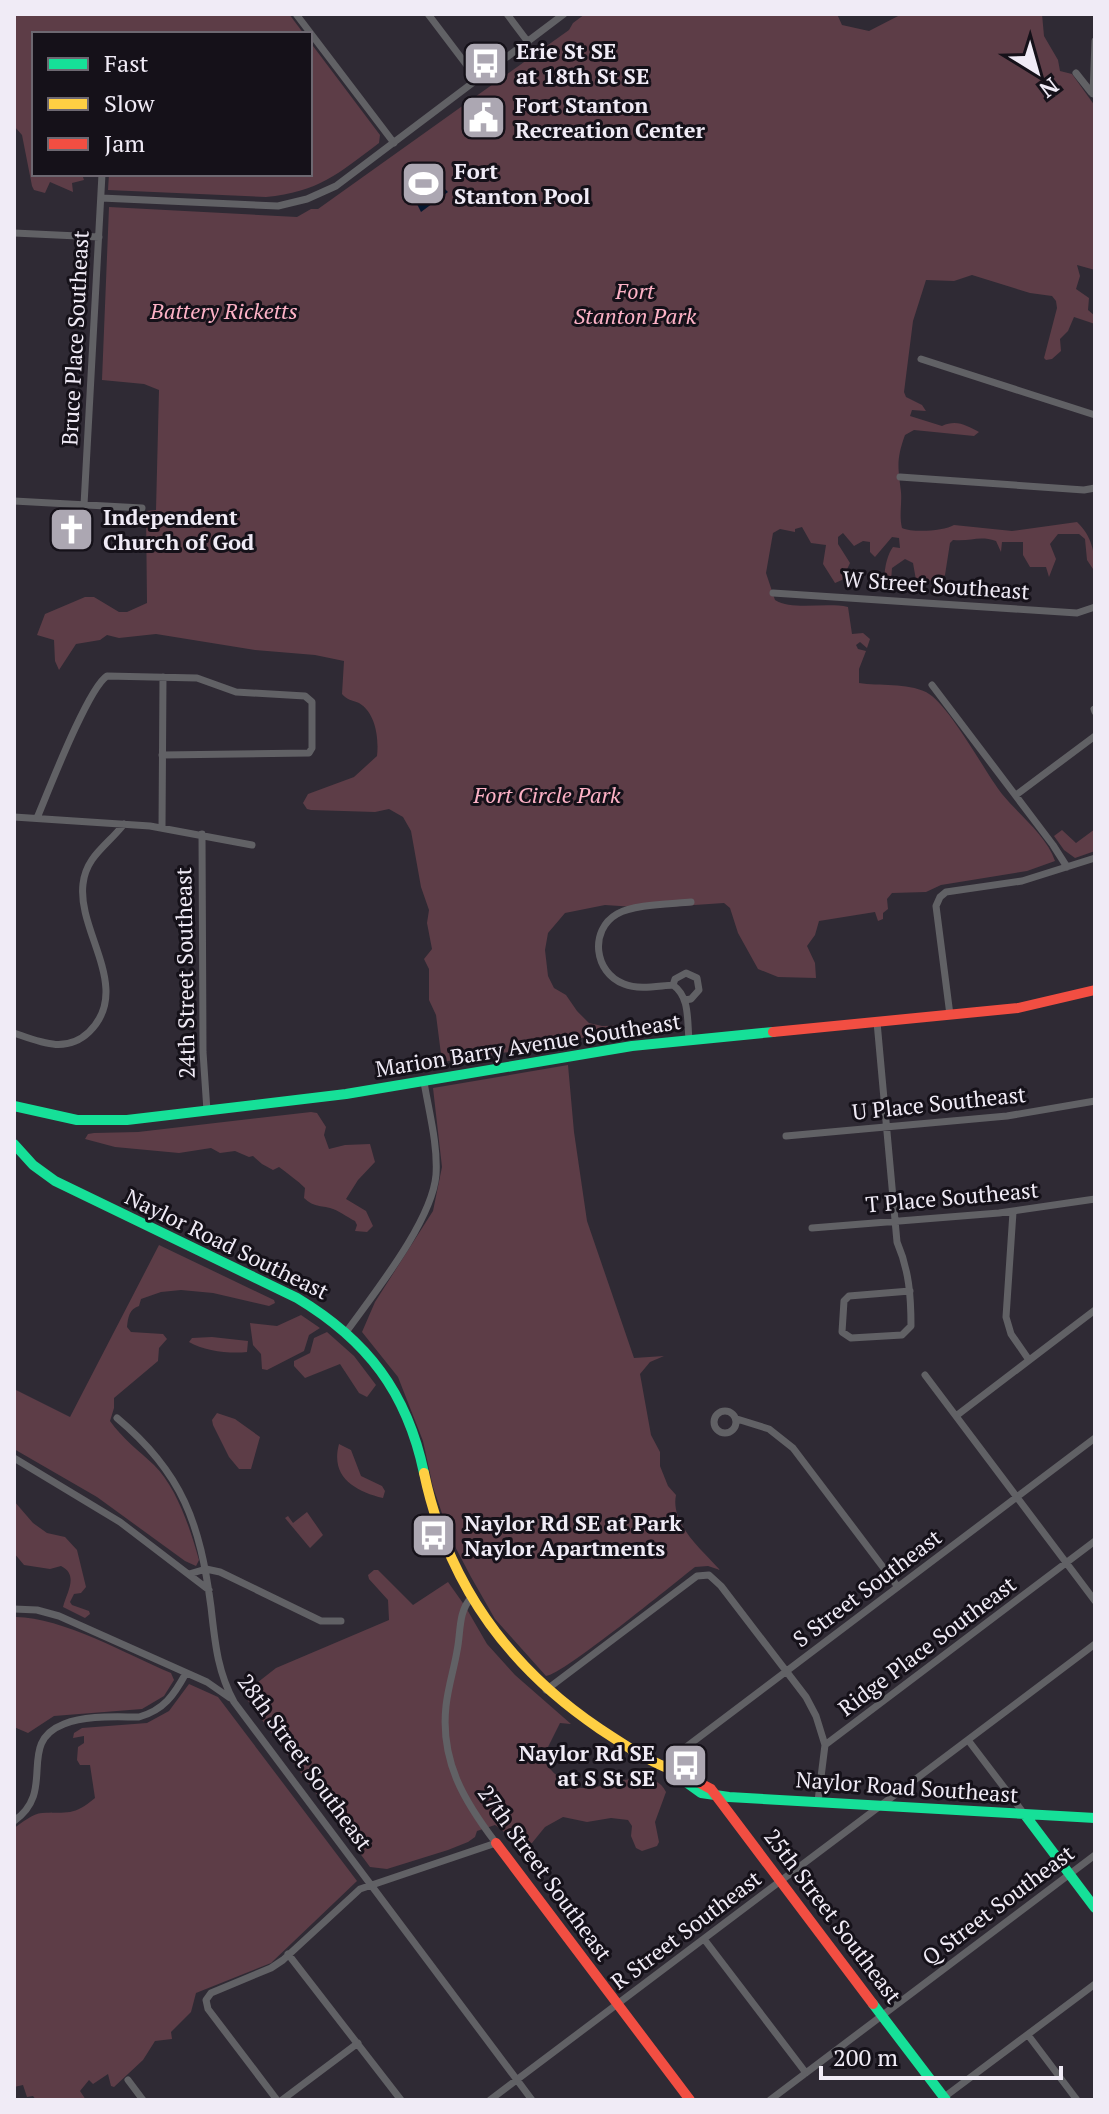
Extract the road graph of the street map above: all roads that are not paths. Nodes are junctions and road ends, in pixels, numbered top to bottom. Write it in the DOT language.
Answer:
graph roads {
  1 [pos="296,14"];
  2 [pos="428,14"];
  3 [pos="507,14"];
  4 [pos="564,14"];
  5 [pos="310,32"];
  6 [pos="312,35"];
  7 [pos="1095,41"];
  8 [pos="528,42"];
  9 [pos="1076,73"];
  10 [pos="478,80"];
  11 [pos="1094,95"];
  12 [pos="394,143"];
  13 [pos="102,176"];
  14 [pos="101,198"];
  15 [pos="14,233"];
  16 [pos="99,237"];
  17 [pos="921,359"];
  18 [pos="1095,415"];
  19 [pos="900,477"];
  20 [pos="1095,488"];
  21 [pos="14,501"];
  22 [pos="84,505"];
  23 [pos="142,508"];
  24 [pos="773,593"];
  25 [pos="1095,607"];
  26 [pos="163,677"];
  27 [pos="932,685"];
  28 [pos="1095,736"];
  29 [pos="162,755"];
  30 [pos="1016,795"];
  31 [pos="14,817"];
  32 [pos="37,818"];
  33 [pos="124,824"];
  34 [pos="162,828"];
  35 [pos="202,834"];
  36 [pos="252,845"];
  37 [pos="1095,858"];
  38 [pos="1067,867"];
  39 [pos="691,902"];
  40 [pos="673,985"];
  41 [pos="1095,990"];
  42 [pos="685,1000"];
  43 [pos="950,1015"];
  44 [pos="877,1022"];
  45 [pos="14,1033"];
  46 [pos="689,1039"];
  47 [pos="424,1082"];
  48 [pos="1095,1101"];
  49 [pos="14,1106"];
  50 [pos="207,1111"];
  51 [pos="886,1127"];
  52 [pos="786,1136"];
  53 [pos="14,1144"];
  54 [pos="1095,1199"];
  55 [pos="1013,1212"];
  56 [pos="895,1220"];
  57 [pos="812,1228"];
  58 [pos="910,1291"];
  59 [pos="1095,1310"];
  60 [pos="347,1331"];
  61 [pos="1029,1360"];
  62 [pos="925,1375"];
  63 [pos="956,1416"];
  64 [pos="117,1418"];
  65 [pos="737,1419"];
  66 [pos="1095,1438"];
  67 [pos="14,1458"];
  68 [pos="1017,1497"];
  69 [pos="1095,1541"];
  70 [pos="1066,1563"];
  71 [pos="206,1569"];
  72 [pos="189,1574"];
  73 [pos="898,1587"];
  74 [pos="209,1590"];
  75 [pos="471,1598"];
  76 [pos="1095,1601"];
  77 [pos="14,1609"];
  78 [pos="341,1621"];
  79 [pos="1095,1644"];
  80 [pos="218,1665"];
  81 [pos="787,1671"];
  82 [pos="186,1673"];
  83 [pos="207,1682"];
  84 [pos="546,1690"];
  85 [pos="234,1702"];
  86 [pos="968,1740"];
  87 [pos="825,1745"];
  88 [pos="661,1766"];
  89 [pos="716,1795"];
  90 [pos="818,1801"];
  91 [pos="882,1805"];
  92 [pos="1025,1815"];
  93 [pos="1095,1818"];
  94 [pos="14,1821"];
  95 [pos="496,1843"];
  96 [pos="1095,1855"];
  97 [pos="1070,1874"];
  98 [pos="781,1881"];
  99 [pos="372,1884"];
  100 [pos="1095,1908"];
  101 [pos="704,1939"];
  102 [pos="288,1954"];
  103 [pos="1095,1984"];
  104 [pos="618,2004"];
  105 [pos="883,2015"];
  106 [pos="1028,2035"];
  107 [pos="358,2043"];
  108 [pos="806,2073"];
  109 [pos="517,2079"];
  110 [pos="128,2080"];
  111 [pos="944,2099"];
  112 [pos="143,2100"];
  113 [pos="279,2100"];
  114 [pos="401,2100"];
  115 [pos="490,2100"];
  116 [pos="532,2100"];
  117 [pos="690,2100"];
  118 [pos="770,2100"];
  119 [pos="1077,2100"];
  1 -- 5 [label="street"];
  2 -- 10 [label="street"];
  3 -- 8 [label="street"];
  4 -- 8 [label="street"];
  6 -- 12 [label="street"];
  7 -- 11 [label="street"];
  8 -- 10 [label="street"];
  9 -- 11 [label="street"];
  10 -- 12 [label="street"];
  12 -- 14 [label="street"];
  13 -- 14 [label="street, Bruce Place Southeast"];
  14 -- 16 [label="street, Bruce Place Southeast"];
  15 -- 16 [label="street"];
  16 -- 22 [label="street, Bruce Place Southeast"];
  17 -- 18 [label="street"];
  19 -- 20 [label="street"];
  21 -- 22 [label="street"];
  22 -- 23 [label="street"];
  24 -- 25 [label="street, W Street Southeast"];
  26 -- 29 [label="street"];
  26 -- 29 [label="street"];
  26 -- 32 [label="street"];
  27 -- 30 [label="street"];
  28 -- 30 [label="street"];
  29 -- 34 [label="street"];
  30 -- 38 [label="street"];
  31 -- 32 [label="street"];
  32 -- 33 [label="street"];
  33 -- 34 [label="street"];
  33 -- 45 [label="street"];
  34 -- 35 [label="street"];
  35 -- 36 [label="street"];
  35 -- 50 [label="street, 24th Street Southeast"];
  37 -- 38 [label="street"];
  38 -- 43 [label="street"];
  39 -- 40 [label="street"];
  40 -- 42 [label="street"];
  40 -- 42 [label="street"];
  41 -- 43 [label="street, Marion Barry Avenue Southeast"];
  42 -- 46 [label="street"];
  43 -- 44 [label="street, Marion Barry Avenue Southeast"];
  44 -- 46 [label="street, Marion Barry Avenue Southeast"];
  44 -- 51 [label="street"];
  46 -- 47 [label="street, Marion Barry Avenue Southeast"];
  47 -- 50 [label="street, Marion Barry Avenue Southeast"];
  47 -- 60 [label="street"];
  48 -- 51 [label="street, U Place Southeast"];
  49 -- 50 [label="street, Marion Barry Avenue Southeast"];
  51 -- 52 [label="street, U Place Southeast"];
  51 -- 56 [label="street"];
  53 -- 60 [label="street, Naylor Road Southeast"];
  54 -- 55 [label="street, T Place Southeast"];
  55 -- 56 [label="street, T Place Southeast"];
  55 -- 61 [label="street"];
  56 -- 57 [label="street, T Place Southeast"];
  56 -- 58 [label="street"];
  58 -- 58 [label="street"];
  59 -- 61 [label="street"];
  60 -- 75 [label="street, Naylor Road Southeast"];
  61 -- 63 [label="street"];
  62 -- 63 [label="street"];
  63 -- 68 [label="street"];
  64 -- 71 [label="street, 28th Street Southeast"];
  65 -- 73 [label="street"];
  66 -- 68 [label="street, S Street Southeast"];
  67 -- 72 [label="street"];
  68 -- 70 [label="street"];
  68 -- 73 [label="street, S Street Southeast"];
  69 -- 70 [label="street, Ridge Place Southeast"];
  70 -- 76 [label="street"];
  70 -- 87 [label="street, Ridge Place Southeast"];
  71 -- 72 [label="street"];
  71 -- 74 [label="street, 28th Street Southeast"];
  71 -- 78 [label="street"];
  72 -- 74 [label="street"];
  73 -- 81 [label="street, S Street Southeast"];
  74 -- 80 [label="street, 28th Street Southeast"];
  75 -- 84 [label="street, Naylor Road Southeast"];
  75 -- 95 [label="street, 27th Street Southeast"];
  77 -- 82 [label="street"];
  79 -- 86 [label="street, R Street Southeast"];
  80 -- 83 [label="street"];
  80 -- 85 [label="street, 28th Street Southeast"];
  81 -- 84 [label="street"];
  81 -- 87 [label="street"];
  81 -- 88 [label="street, S Street Southeast"];
  82 -- 83 [label="street"];
  82 -- 94 [label="street"];
  83 -- 85 [label="street"];
  84 -- 88 [label="street, Naylor Road Southeast"];
  85 -- 99 [label="street, 28th Street Southeast"];
  86 -- 91 [label="street, R Street Southeast"];
  86 -- 92 [label="street"];
  87 -- 90 [label="street"];
  88 -- 89 [label="street, Naylor Road Southeast"];
  89 -- 90 [label="street, Naylor Road Southeast"];
  89 -- 98 [label="street, 25th Street Southeast"];
  90 -- 91 [label="street, Naylor Road Southeast"];
  91 -- 92 [label="street, Naylor Road Southeast"];
  91 -- 98 [label="street, R Street Southeast"];
  92 -- 93 [label="street, Naylor Road Southeast"];
  92 -- 97 [label="street"];
  95 -- 99 [label="street"];
  95 -- 104 [label="street, 27th Street Southeast"];
  96 -- 97 [label="street, Q Street Southeast"];
  97 -- 100 [label="street"];
  97 -- 105 [label="street, Q Street Southeast"];
  98 -- 101 [label="street, R Street Southeast"];
  98 -- 105 [label="street, 25th Street Southeast"];
  99 -- 102 [label="street"];
  99 -- 109 [label="street, 28th Street Southeast"];
  101 -- 104 [label="street, R Street Southeast"];
  101 -- 108 [label="street"];
  102 -- 107 [label="street"];
  102 -- 113 [label="street"];
  103 -- 106 [label="street"];
  104 -- 109 [label="street, R Street Southeast"];
  104 -- 117 [label="street, 27th Street Southeast"];
  105 -- 108 [label="street, Q Street Southeast"];
  105 -- 111 [label="street, 25th Street Southeast"];
  106 -- 111 [label="street"];
  106 -- 119 [label="street"];
  107 -- 113 [label="street"];
  107 -- 114 [label="street"];
  108 -- 118 [label="street, Q Street Southeast"];
  109 -- 115 [label="street, R Street Southeast"];
  109 -- 116 [label="street, 28th Street Southeast"];
  110 -- 112 [label="street"];
}
